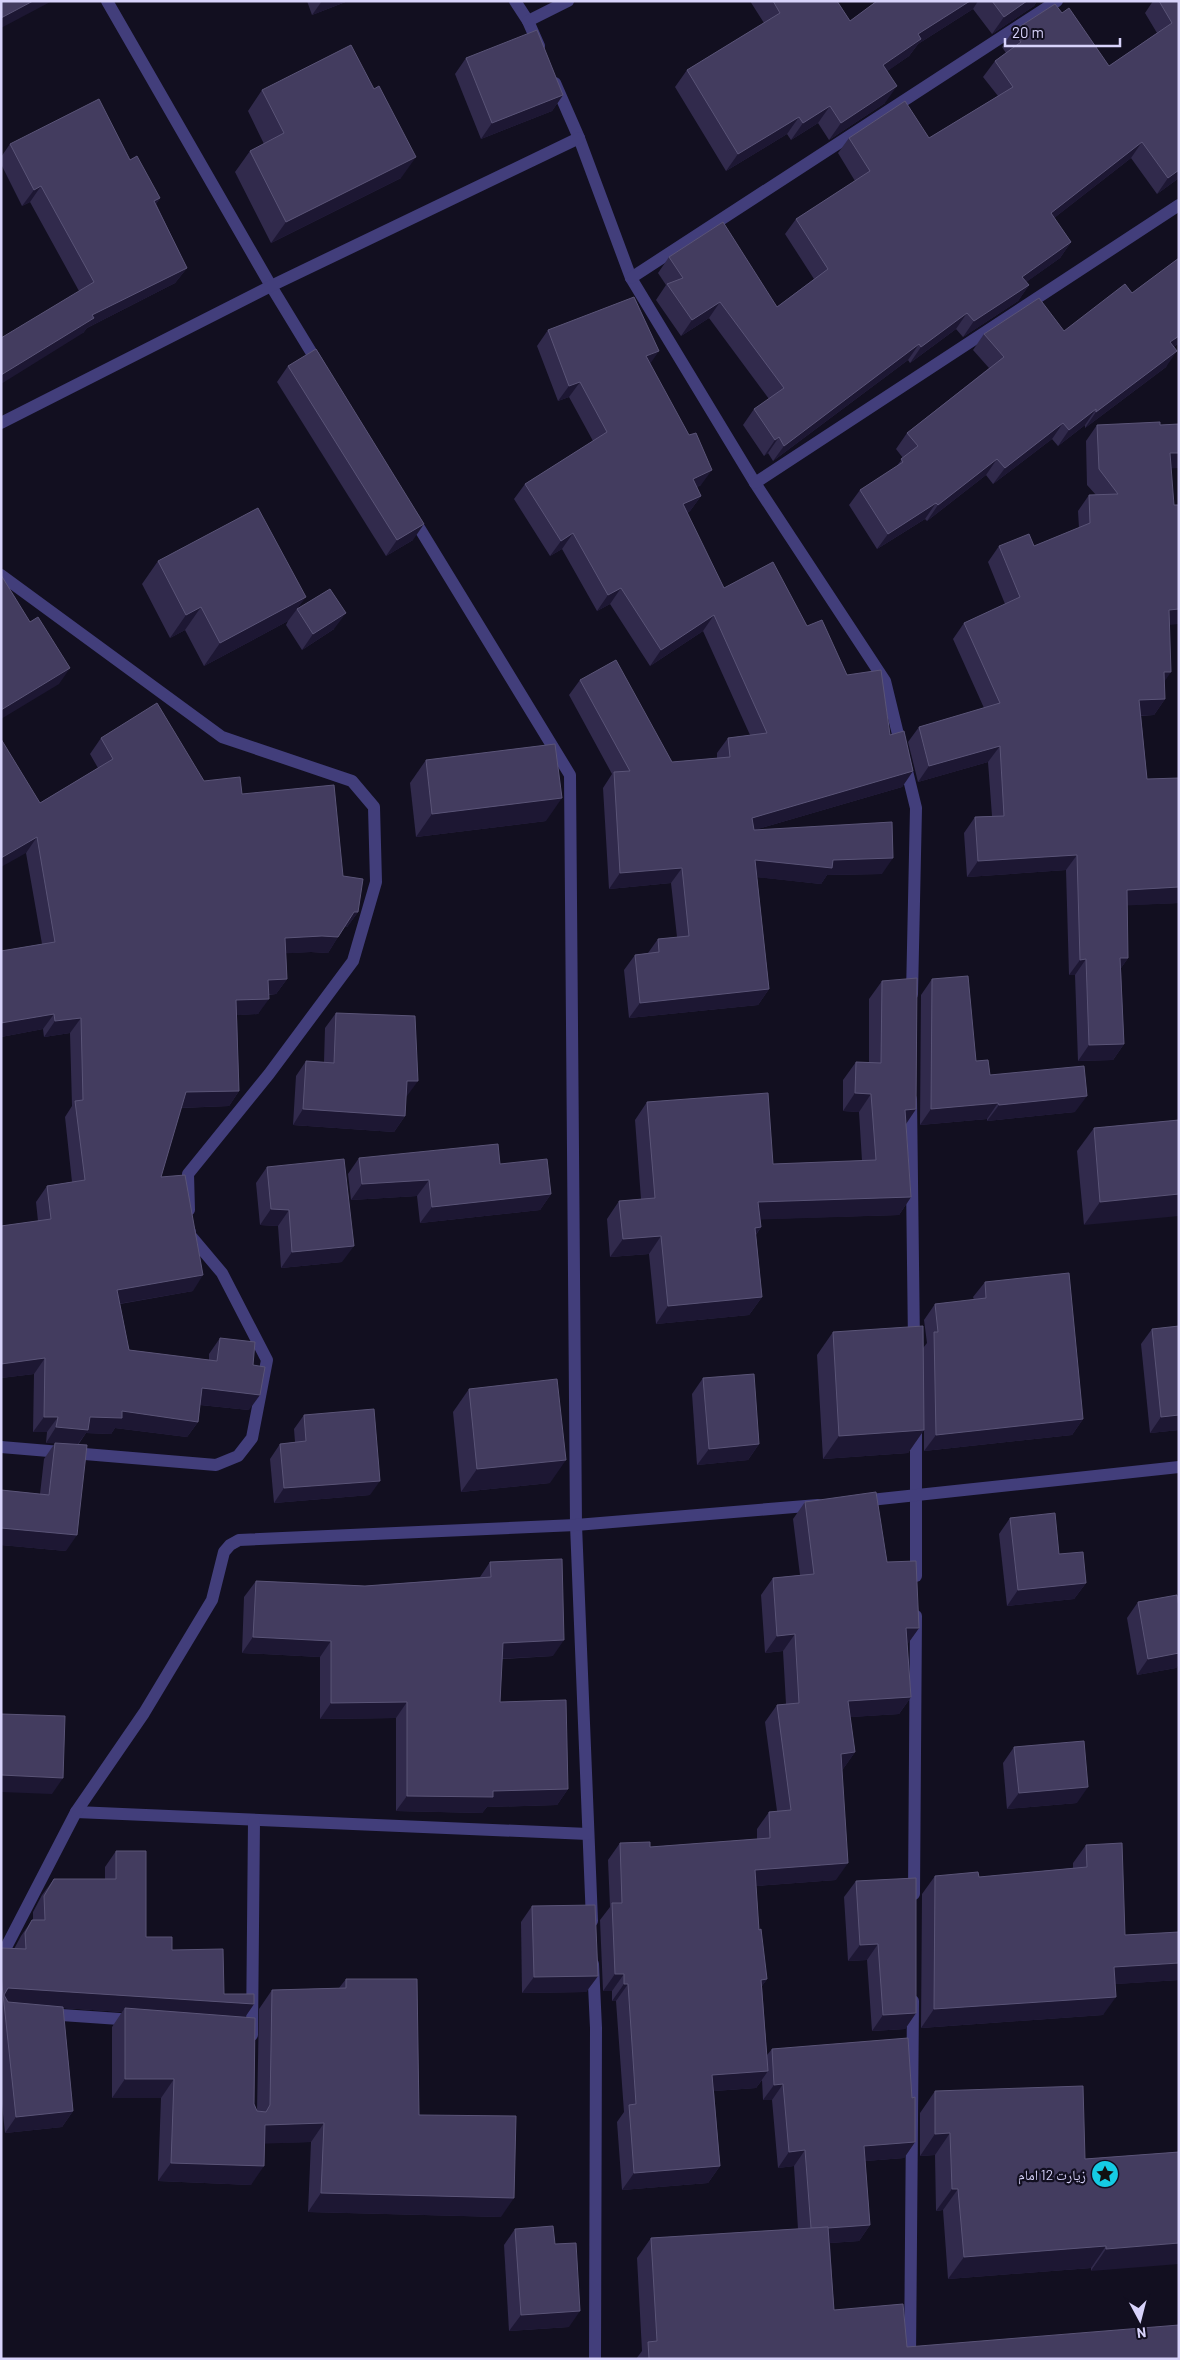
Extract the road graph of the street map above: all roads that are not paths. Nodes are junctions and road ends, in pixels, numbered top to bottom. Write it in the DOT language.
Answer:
graph roads {
  1 [pos="107,1"];
  2 [pos="515,1"];
  3 [pos="568,1"];
  4 [pos="1057,1"];
  5 [pos="528,21"];
  6 [pos="544,57"];
  7 [pos="552,75"];
  8 [pos="579,138"];
  9 [pos="1179,205"];
  10 [pos="631,278"];
  11 [pos="271,286"];
  12 [pos="328,379"];
  13 [pos="1,423"];
  14 [pos="755,483"];
  15 [pos="405,505"];
  16 [pos="1,575"];
  17 [pos="912,1003"];
  18 [pos="911,1091"];
  19 [pos="915,1358"];
  20 [pos="916,1417"];
  21 [pos="1,1447"];
  22 [pos="1179,1467"];
  23 [pos="917,1496"];
  24 [pos="849,1502"];
  25 [pos="829,1504"];
  26 [pos="576,1525"];
  27 [pos="916,1586"];
  28 [pos="916,1606"];
  29 [pos="76,1812"];
  30 [pos="254,1820"];
  31 [pos="588,1834"];
  32 [pos="914,1905"];
  33 [pos="592,1931"];
  34 [pos="593,1950"];
  35 [pos="1,1957"];
  36 [pos="913,1985"];
  37 [pos="30,2013"];
  38 [pos="146,2021"];
  39 [pos="251,2048"];
  40 [pos="595,2359"];
  41 [pos="910,2359"];
  1 -- 11 [label="street"];
  2 -- 5 [label="street"];
  3 -- 5 [label="street"];
  4 -- 10 [label="street"];
  5 -- 6 [label="street"];
  7 -- 8 [label="street"];
  8 -- 10 [label="street"];
  8 -- 11 [label="street"];
  9 -- 14 [label="street"];
  10 -- 14 [label="street"];
  11 -- 12 [label="street"];
  11 -- 13 [label="street"];
  14 -- 17 [label="street"];
  15 -- 26 [label="street"];
  16 -- 21 [label="street"];
  18 -- 19 [label="street"];
  20 -- 23 [label="street"];
  22 -- 23 [label="street"];
  23 -- 24 [label="street"];
  23 -- 27 [label="street"];
  25 -- 26 [label="street"];
  26 -- 29 [label="street"];
  26 -- 31 [label="street"];
  28 -- 32 [label="street"];
  29 -- 30 [label="street"];
  29 -- 35 [label="street"];
  30 -- 31 [label="street"];
  30 -- 39 [label="street"];
  31 -- 33 [label="street"];
  34 -- 40 [label="street"];
  36 -- 41 [label="street"];
  37 -- 38 [label="street"];
}
